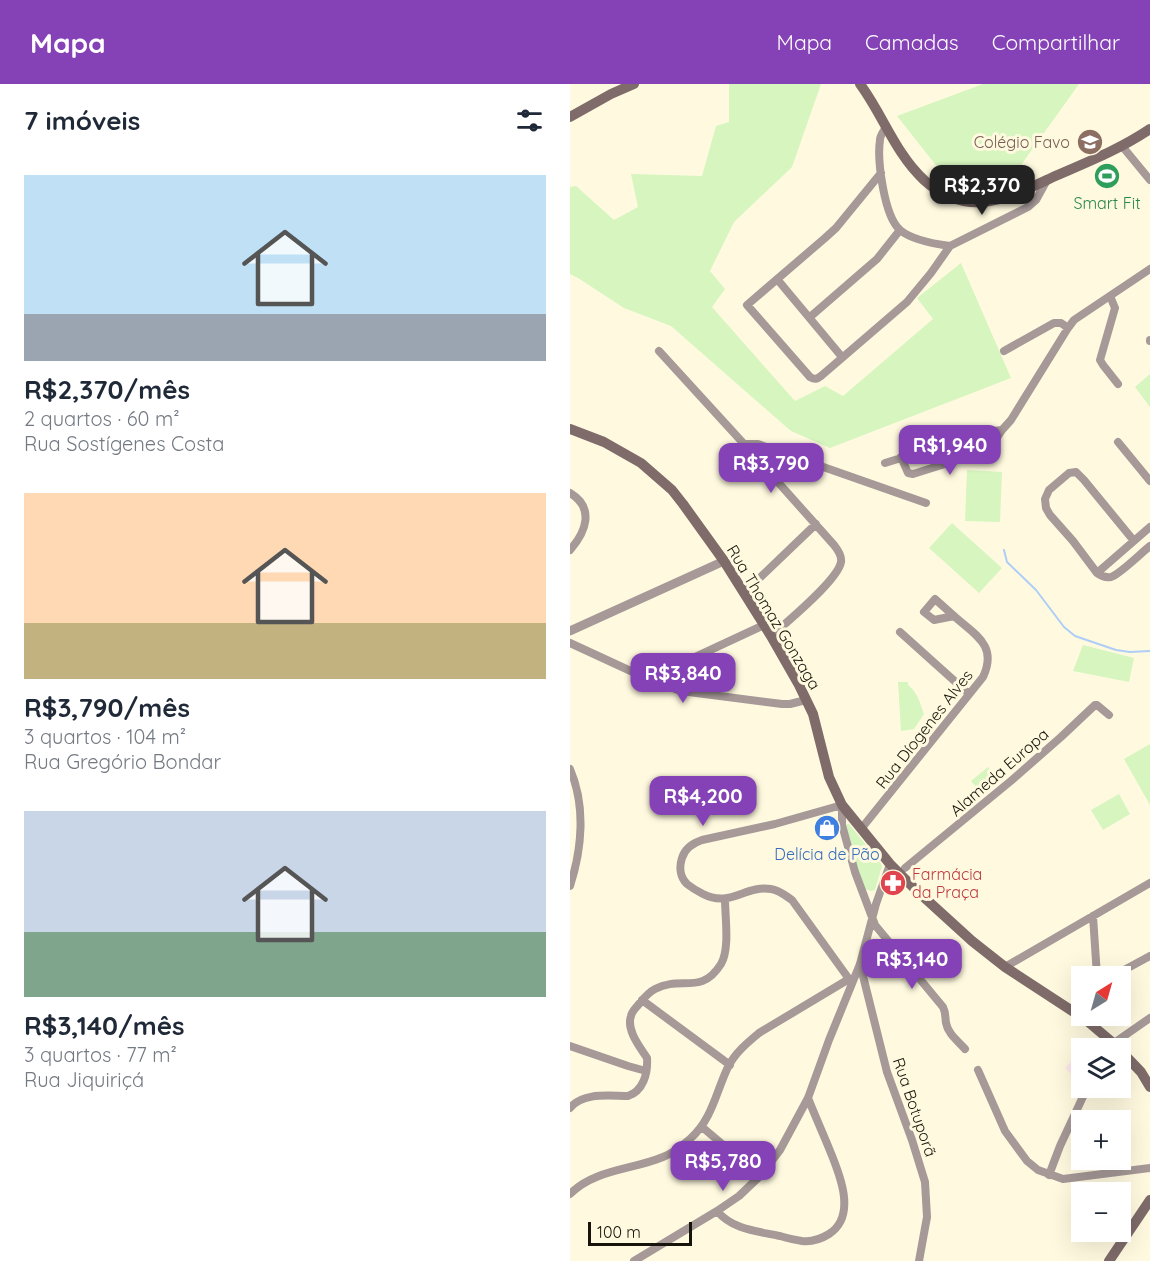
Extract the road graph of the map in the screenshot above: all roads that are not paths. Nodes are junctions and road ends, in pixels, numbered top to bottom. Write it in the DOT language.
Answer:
graph roads {
  1 [pos="634,84"];
  2 [pos="860,84"];
  3 [pos="570,117"];
  4 [pos="886,127"];
  5 [pos="1150,129"];
  6 [pos="880,138"];
  7 [pos="871,142"];
  8 [pos="1122,146"];
  9 [pos="881,173"];
  10 [pos="1047,180"];
  11 [pos="1150,180"];
  12 [pos="900,230"];
  13 [pos="950,246"];
  14 [pos="1150,269"];
  15 [pos="777,279"];
  16 [pos="1110,296"];
  17 [pos="810,317"];
  18 [pos="1068,327"];
  19 [pos="658,351"];
  20 [pos="1004,351"];
  21 [pos="842,357"];
  22 [pos="1118,384"];
  23 [pos="570,429"];
  24 [pos="1002,430"];
  25 [pos="974,436"];
  26 [pos="1118,442"];
  27 [pos="744,444"];
  28 [pos="979,454"];
  29 [pos="901,457"];
  30 [pos="885,463"];
  31 [pos="1150,481"];
  32 [pos="570,493"];
  33 [pos="926,503"];
  34 [pos="816,524"];
  35 [pos="1150,526"];
  36 [pos="1134,541"];
  37 [pos="1150,546"];
  38 [pos="570,550"];
  39 [pos="724,561"];
  40 [pos="1097,573"];
  41 [pos="744,593"];
  42 [pos="954,616"];
  43 [pos="764,625"];
  44 [pos="570,630"];
  45 [pos="900,632"];
  46 [pos="771,636"];
  47 [pos="570,643"];
  48 [pos="648,678"];
  49 [pos="969,694"];
  50 [pos="807,700"];
  51 [pos="1109,715"];
  52 [pos="570,769"];
  53 [pos="842,805"];
  54 [pos="861,830"];
  55 [pos="890,864"];
  56 [pos="904,868"];
  57 [pos="1150,883"];
  58 [pos="570,886"];
  59 [pos="725,899"];
  60 [pos="1093,916"];
  61 [pos="872,919"];
  62 [pos="1150,956"];
  63 [pos="860,964"];
  64 [pos="1096,966"];
  65 [pos="1131,966"];
  66 [pos="1005,967"];
  67 [pos="851,980"];
  68 [pos="642,1000"];
  69 [pos="1071,1008"];
  70 [pos="1150,1018"];
  71 [pos="1095,1026"];
  72 [pos="1108,1038"];
  73 [pos="1130,1038"];
  74 [pos="570,1046"];
  75 [pos="965,1049"];
  76 [pos="1131,1062"];
  77 [pos="730,1065"];
  78 [pos="978,1070"];
  79 [pos="646,1071"];
  80 [pos="1149,1084"];
  81 [pos="808,1098"];
  82 [pos="1082,1098"];
  83 [pos="570,1108"];
  84 [pos="702,1127"];
  85 [pos="1150,1168"];
  86 [pos="1049,1175"];
  87 [pos="760,1176"];
  88 [pos="570,1194"];
  89 [pos="1150,1200"];
  90 [pos="717,1211"];
  91 [pos="634,1261"];
  92 [pos="920,1261"];
  93 [pos="1108,1261"];
  1 -- 3 [label="main road"];
  2 -- 4 [label="main road"];
  4 -- 6 [label="street"];
  4 -- 10 [label="main road"];
  5 -- 8 [label="main road"];
  6 -- 7 [label="street"];
  6 -- 9 [label="street"];
  8 -- 10 [label="main road"];
  8 -- 11 [label="street"];
  9 -- 12 [label="street"];
  9 -- 15 [label="street"];
  10 -- 13 [label="street"];
  12 -- 13 [label="street"];
  12 -- 17 [label="street"];
  13 -- 21 [label="street"];
  14 -- 16 [label="street"];
  15 -- 17 [label="street"];
  15 -- 21 [label="street"];
  16 -- 18 [label="street"];
  16 -- 22 [label="street"];
  17 -- 21 [label="street"];
  18 -- 20 [label="street"];
  18 -- 24 [label="street"];
  19 -- 27 [label="street"];
  23 -- 39 [label="main road, Rua Thomaz Gonzaga"];
  24 -- 25 [label="street"];
  24 -- 28 [label="street"];
  25 -- 28 [label="street"];
  25 -- 29 [label="street"];
  26 -- 31 [label="street"];
  27 -- 33 [label="street"];
  27 -- 34 [label="street"];
  28 -- 29 [label="street"];
  29 -- 30 [label="street"];
  32 -- 38 [label="street"];
  34 -- 41 [label="street"];
  34 -- 46 [label="street"];
  35 -- 36 [label="street"];
  36 -- 40 [label="street"];
  36 -- 40 [label="street"];
  37 -- 40 [label="street"];
  39 -- 41 [label="main road, Rua Thomaz Gonzaga"];
  39 -- 44 [label="street"];
  41 -- 43 [label="main road, Rua Thomaz Gonzaga"];
  42 -- 49 [label="street, Rua Díogenes Alves"];
  43 -- 46 [label="main road, Rua Thomaz Gonzaga"];
  43 -- 48 [label="street"];
  45 -- 49 [label="street"];
  46 -- 50 [label="main road, Rua Thomaz Gonzaga"];
  47 -- 48 [label="street"];
  48 -- 50 [label="street"];
  49 -- 54 [label="street, Rua Díogenes Alves"];
  50 -- 53 [label="main road, Rua Thomaz Gonzaga"];
  51 -- 56 [label="street, Alameda Europa"];
  52 -- 58 [label="street"];
  53 -- 54 [label="main road, Rua Thomaz Gonzaga"];
  53 -- 59 [label="street"];
  53 -- 61 [label="street"];
  54 -- 55 [label="main road, Rua Thomaz Gonzaga"];
  55 -- 61 [label="street"];
  55 -- 66 [label="main road, Rua Thomaz Gonzaga"];
  57 -- 60 [label="street"];
  59 -- 67 [label="street"];
  59 -- 68 [label="street"];
  60 -- 64 [label="street"];
  60 -- 66 [label="street"];
  61 -- 63 [label="street"];
  61 -- 75 [label="street"];
  62 -- 65 [label="street"];
  63 -- 67 [label="street"];
  63 -- 92 [label="street, Rua Botuporã"];
  66 -- 69 [label="main road, Rua Thomaz Gonzaga"];
  67 -- 77 [label="street"];
  67 -- 81 [label="street"];
  68 -- 77 [label="street"];
  68 -- 79 [label="street"];
  70 -- 73 [label="street"];
  71 -- 72 [label="main road, Rua Thomaz Gonzaga"];
  74 -- 79 [label="street"];
  76 -- 80 [label="main road, Rua Thomaz Gonzaga"];
  77 -- 84 [label="street"];
  78 -- 86 [label="street"];
  79 -- 83 [label="street"];
  81 -- 87 [label="street"];
  81 -- 90 [label="street"];
  82 -- 86 [label="street"];
  84 -- 87 [label="street"];
  84 -- 88 [label="street"];
  85 -- 86 [label="street"];
  87 -- 90 [label="street"];
  89 -- 93 [label="main road"];
  90 -- 91 [label="street"];
}
